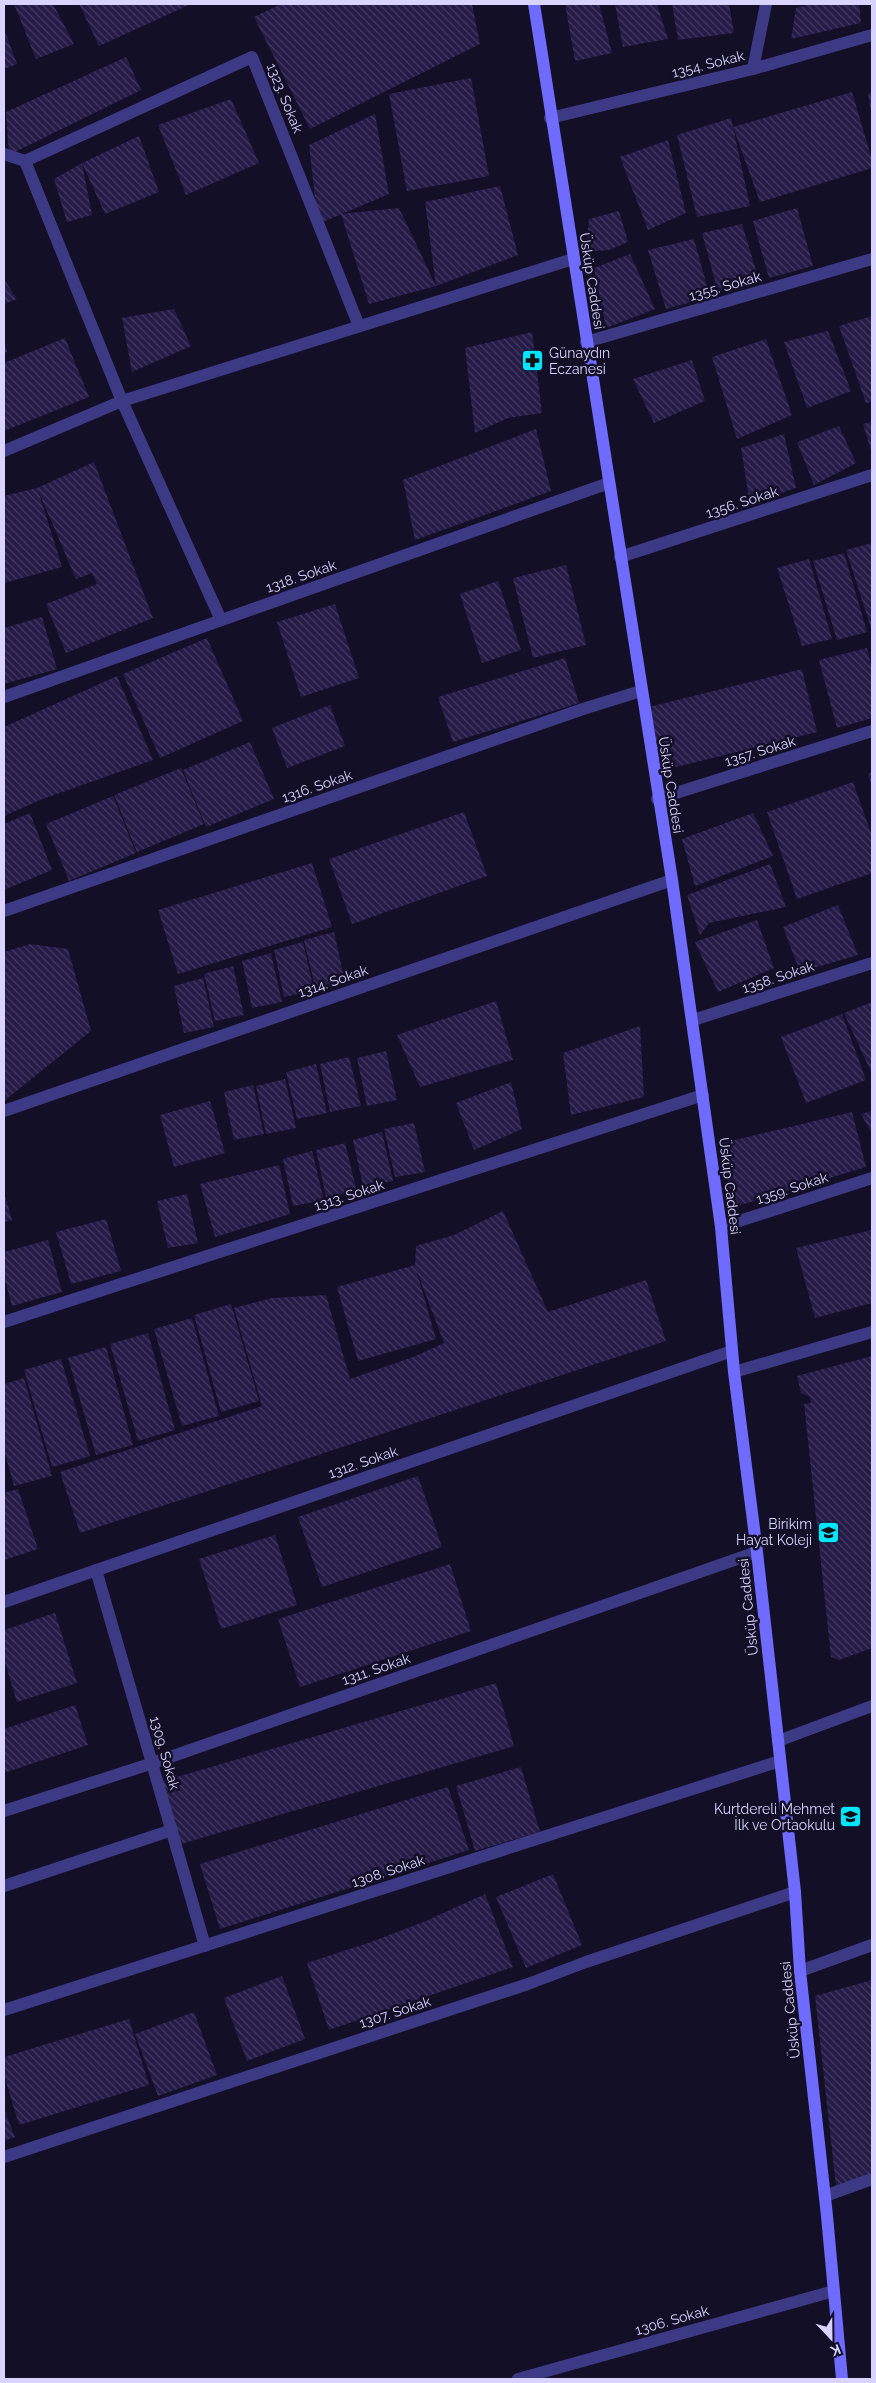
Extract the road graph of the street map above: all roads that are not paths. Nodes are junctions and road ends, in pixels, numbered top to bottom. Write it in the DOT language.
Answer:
graph roads {
  1 [pos="534,4"];
  2 [pos="766,4"];
  3 [pos="872,35"];
  4 [pos="753,69"];
  5 [pos="550,118"];
  6 [pos="4,154"];
  7 [pos="24,161"];
  8 [pos="573,259"];
  9 [pos="872,259"];
  10 [pos="359,326"];
  11 [pos="586,342"];
  12 [pos="122,401"];
  13 [pos="4,451"];
  14 [pos="872,475"];
  15 [pos="609,483"];
  16 [pos="620,557"];
  17 [pos="221,620"];
  18 [pos="641,691"];
  19 [pos="4,697"];
  20 [pos="872,731"];
  21 [pos="657,799"];
  22 [pos="672,880"];
  23 [pos="4,911"];
  24 [pos="872,963"];
  25 [pos="692,1020"];
  26 [pos="703,1095"];
  27 [pos="4,1111"];
  28 [pos="872,1178"];
  29 [pos="721,1228"];
  30 [pos="4,1322"];
  31 [pos="872,1332"];
  32 [pos="732,1351"];
  33 [pos="734,1372"];
  34 [pos="757,1552"];
  35 [pos="96,1570"];
  36 [pos="4,1602"];
  37 [pos="872,1706"];
  38 [pos="778,1741"];
  39 [pos="780,1761"];
  40 [pos="152,1763"];
  41 [pos="4,1811"];
  42 [pos="172,1830"];
  43 [pos="4,1886"];
  44 [pos="795,1892"];
  45 [pos="872,1945"];
  46 [pos="205,1946"];
  47 [pos="800,1971"];
  48 [pos="4,2010"];
  49 [pos="4,2157"];
  50 [pos="872,2178"];
  51 [pos="825,2196"];
  52 [pos="834,2291"];
  53 [pos="518,2379"];
  54 [pos="842,2379"];
  1 -- 5 [label="street, Üsküp Caddesi"];
  2 -- 4 [label="street"];
  3 -- 4 [label="street, 1354. Sokak"];
  4 -- 5 [label="street, 1354. Sokak"];
  5 -- 8 [label="street, Üsküp Caddesi"];
  6 -- 7 [label="street"];
  7 -- 10 [label="street, 1323. Sokak"];
  7 -- 12 [label="street"];
  8 -- 10 [label="street"];
  8 -- 11 [label="street, Üsküp Caddesi"];
  9 -- 11 [label="street, 1355. Sokak"];
  10 -- 12 [label="street"];
  11 -- 15 [label="street, Üsküp Caddesi"];
  12 -- 13 [label="street"];
  12 -- 17 [label="street"];
  14 -- 16 [label="street, 1356. Sokak"];
  15 -- 16 [label="street, Üsküp Caddesi"];
  15 -- 17 [label="street, 1318. Sokak"];
  16 -- 18 [label="street, Üsküp Caddesi"];
  17 -- 19 [label="street, 1318. Sokak"];
  18 -- 21 [label="street, Üsküp Caddesi"];
  18 -- 23 [label="street, 1316. Sokak"];
  20 -- 21 [label="street, 1357. Sokak"];
  21 -- 22 [label="street, Üsküp Caddesi"];
  22 -- 25 [label="street, Üsküp Caddesi"];
  22 -- 27 [label="street, 1314. Sokak"];
  24 -- 25 [label="street, 1358. Sokak"];
  25 -- 26 [label="street, Üsküp Caddesi"];
  26 -- 29 [label="street, Üsküp Caddesi"];
  26 -- 30 [label="street, 1313. Sokak"];
  28 -- 29 [label="street, 1359. Sokak"];
  29 -- 32 [label="street, Üsküp Caddesi"];
  31 -- 33 [label="street"];
  32 -- 33 [label="street, Üsküp Caddesi"];
  32 -- 35 [label="street, 1312. Sokak"];
  33 -- 34 [label="street, Üsküp Caddesi"];
  34 -- 38 [label="street, Üsküp Caddesi"];
  34 -- 40 [label="street, 1311. Sokak"];
  35 -- 36 [label="street, 1312. Sokak"];
  35 -- 40 [label="street, 1309. Sokak"];
  37 -- 38 [label="street"];
  38 -- 39 [label="street, Üsküp Caddesi"];
  39 -- 44 [label="street, Üsküp Caddesi"];
  39 -- 46 [label="street, 1308. Sokak"];
  40 -- 41 [label="street, 1311. Sokak"];
  40 -- 42 [label="street, 1309. Sokak"];
  42 -- 43 [label="street"];
  42 -- 46 [label="street, 1309. Sokak"];
  44 -- 47 [label="street, Üsküp Caddesi"];
  44 -- 49 [label="street, 1307. Sokak"];
  45 -- 47 [label="street"];
  46 -- 48 [label="street, 1308. Sokak"];
  47 -- 51 [label="street, Üsküp Caddesi"];
  50 -- 51 [label="street"];
  51 -- 52 [label="street, Üsküp Caddesi"];
  52 -- 53 [label="street, 1306. Sokak"];
  52 -- 54 [label="street, Üsküp Caddesi"];
}
